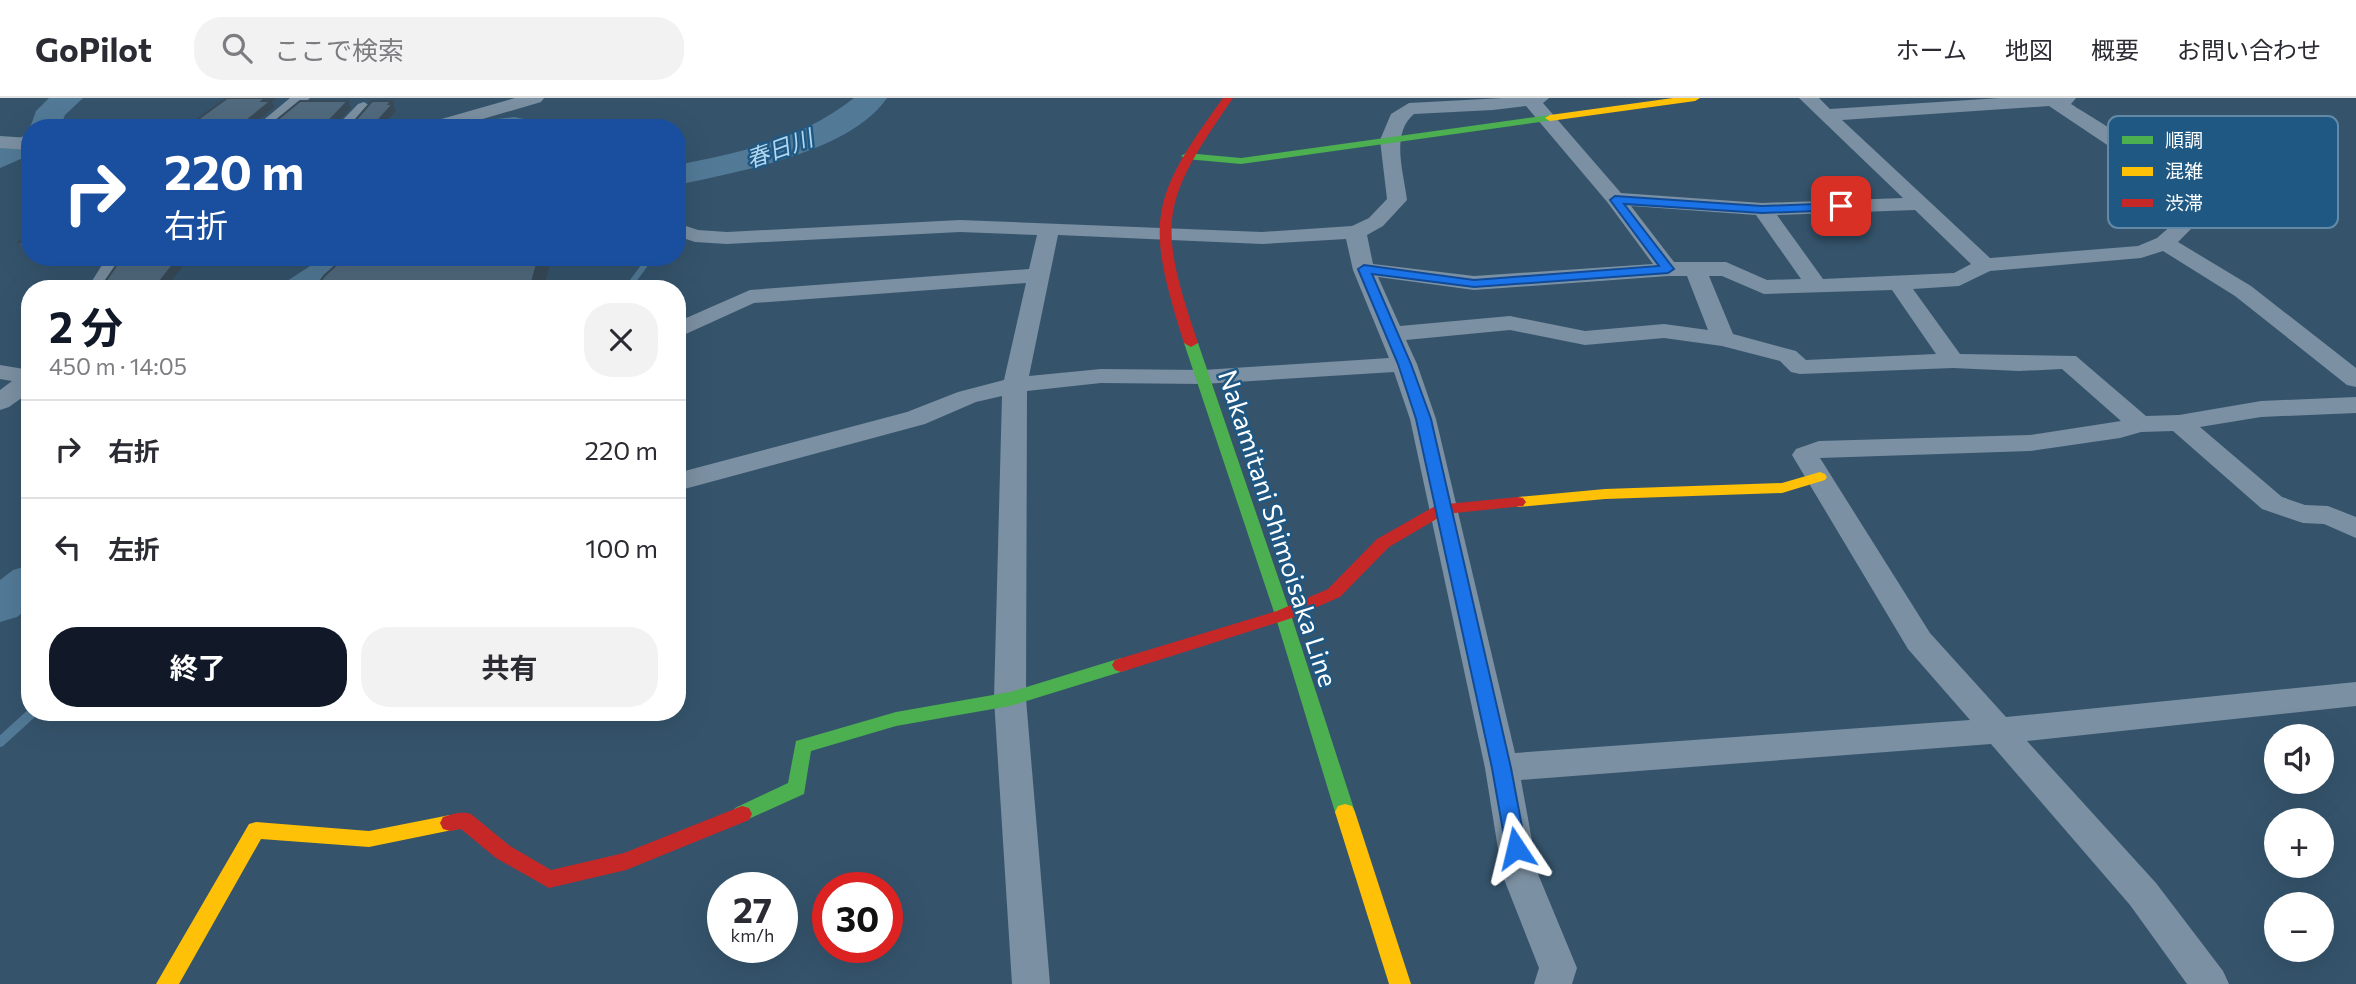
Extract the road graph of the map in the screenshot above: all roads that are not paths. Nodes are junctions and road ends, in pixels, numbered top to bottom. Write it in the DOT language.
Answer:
graph roads {
  1 [pos="301,98"];
  2 [pos="535,98"];
  3 [pos="1228,98"];
  4 [pos="1695,98"];
  5 [pos="1808,98"];
  6 [pos="2082,98"];
  7 [pos="1530,99"];
  8 [pos="2051,99"];
  9 [pos="364,108"];
  10 [pos="1826,114"];
  11 [pos="1546,118"];
  12 [pos="274,119"];
  13 [pos="353,119"];
  14 [pos="462,119"];
  15 [pos="2108,138"];
  16 [pos="1391,139"];
  17 [pos="1186,156"];
  18 [pos="1615,200"];
  19 [pos="1920,204"];
  20 [pos="1762,209"];
  21 [pos="2181,228"];
  22 [pos="1049,229"];
  23 [pos="686,232"];
  24 [pos="1162,232"];
  25 [pos="1356,232"];
  26 [pos="2165,243"];
  27 [pos="1985,265"];
  28 [pos="1364,269"];
  29 [pos="1668,269"];
  30 [pos="1695,269"];
  31 [pos="1039,275"];
  32 [pos="1898,283"];
  33 [pos="1818,286"];
  34 [pos="686,327"];
  35 [pos="1392,334"];
  36 [pos="1723,339"];
  37 [pos="1953,361"];
  38 [pos="1405,364"];
  39 [pos="0,372"];
  40 [pos="21,377"];
  41 [pos="1203,377"];
  42 [pos="2356,380"];
  43 [pos="1015,385"];
  44 [pos="21,386"];
  45 [pos="0,402"];
  46 [pos="2356,405"];
  47 [pos="2179,423"];
  48 [pos="2140,424"];
  49 [pos="1820,477"];
  50 [pos="686,480"];
  51 [pos="1442,509"];
  52 [pos="2356,527"];
  53 [pos="1283,615"];
  54 [pos="2356,694"];
  55 [pos="1010,699"];
  56 [pos="1999,731"];
  57 [pos="1502,768"];
  58 [pos="167,984"];
  59 [pos="1031,984"];
  60 [pos="1400,984"];
  61 [pos="1553,984"];
  62 [pos="2210,984"];
  1 -- 12 [label="street"];
  2 -- 14 [label="street"];
  3 -- 17 [label="street, Nakamitani Shimoisaka Line"];
  4 -- 11 [label="street"];
  5 -- 10 [label="street"];
  6 -- 8 [label="street"];
  7 -- 11 [label="street"];
  7 -- 16 [label="street"];
  8 -- 10 [label="street"];
  8 -- 15 [label="street"];
  9 -- 13 [label="street"];
  10 -- 19 [label="street"];
  11 -- 16 [label="street"];
  11 -- 18 [label="street"];
  16 -- 17 [label="street"];
  16 -- 25 [label="street"];
  17 -- 24 [label="street, Nakamitani Shimoisaka Line"];
  18 -- 20 [label="street"];
  18 -- 29 [label="street"];
  19 -- 20 [label="street"];
  19 -- 27 [label="street"];
  20 -- 33 [label="street"];
  21 -- 26 [label="street"];
  22 -- 23 [label="street"];
  22 -- 24 [label="street"];
  22 -- 31 [label="street"];
  24 -- 25 [label="street"];
  24 -- 41 [label="street, Nakamitani Shimoisaka Line"];
  25 -- 28 [label="street"];
  26 -- 27 [label="street"];
  26 -- 42 [label="street"];
  27 -- 32 [label="street"];
  28 -- 29 [label="street"];
  28 -- 35 [label="street"];
  29 -- 30 [label="street"];
  30 -- 33 [label="street"];
  30 -- 36 [label="street"];
  31 -- 34 [label="street"];
  31 -- 43 [label="street"];
  32 -- 33 [label="street"];
  32 -- 37 [label="street"];
  35 -- 36 [label="street"];
  35 -- 38 [label="street"];
  36 -- 37 [label="street"];
  37 -- 48 [label="street"];
  38 -- 41 [label="street"];
  38 -- 51 [label="street"];
  39 -- 40 [label="street"];
  41 -- 43 [label="street"];
  41 -- 53 [label="street, Nakamitani Shimoisaka Line"];
  43 -- 50 [label="street"];
  43 -- 55 [label="street"];
  44 -- 45 [label="street"];
  46 -- 47 [label="street"];
  47 -- 48 [label="street"];
  47 -- 52 [label="street"];
  48 -- 49 [label="street"];
  49 -- 51 [label="street"];
  49 -- 56 [label="street"];
  51 -- 53 [label="street"];
  51 -- 57 [label="street"];
  53 -- 55 [label="street"];
  53 -- 60 [label="street, Nakamitani Shimoisaka Line"];
  54 -- 56 [label="street"];
  55 -- 58 [label="street"];
  55 -- 59 [label="street"];
  56 -- 57 [label="street"];
  56 -- 62 [label="street"];
  57 -- 61 [label="street"];
}
